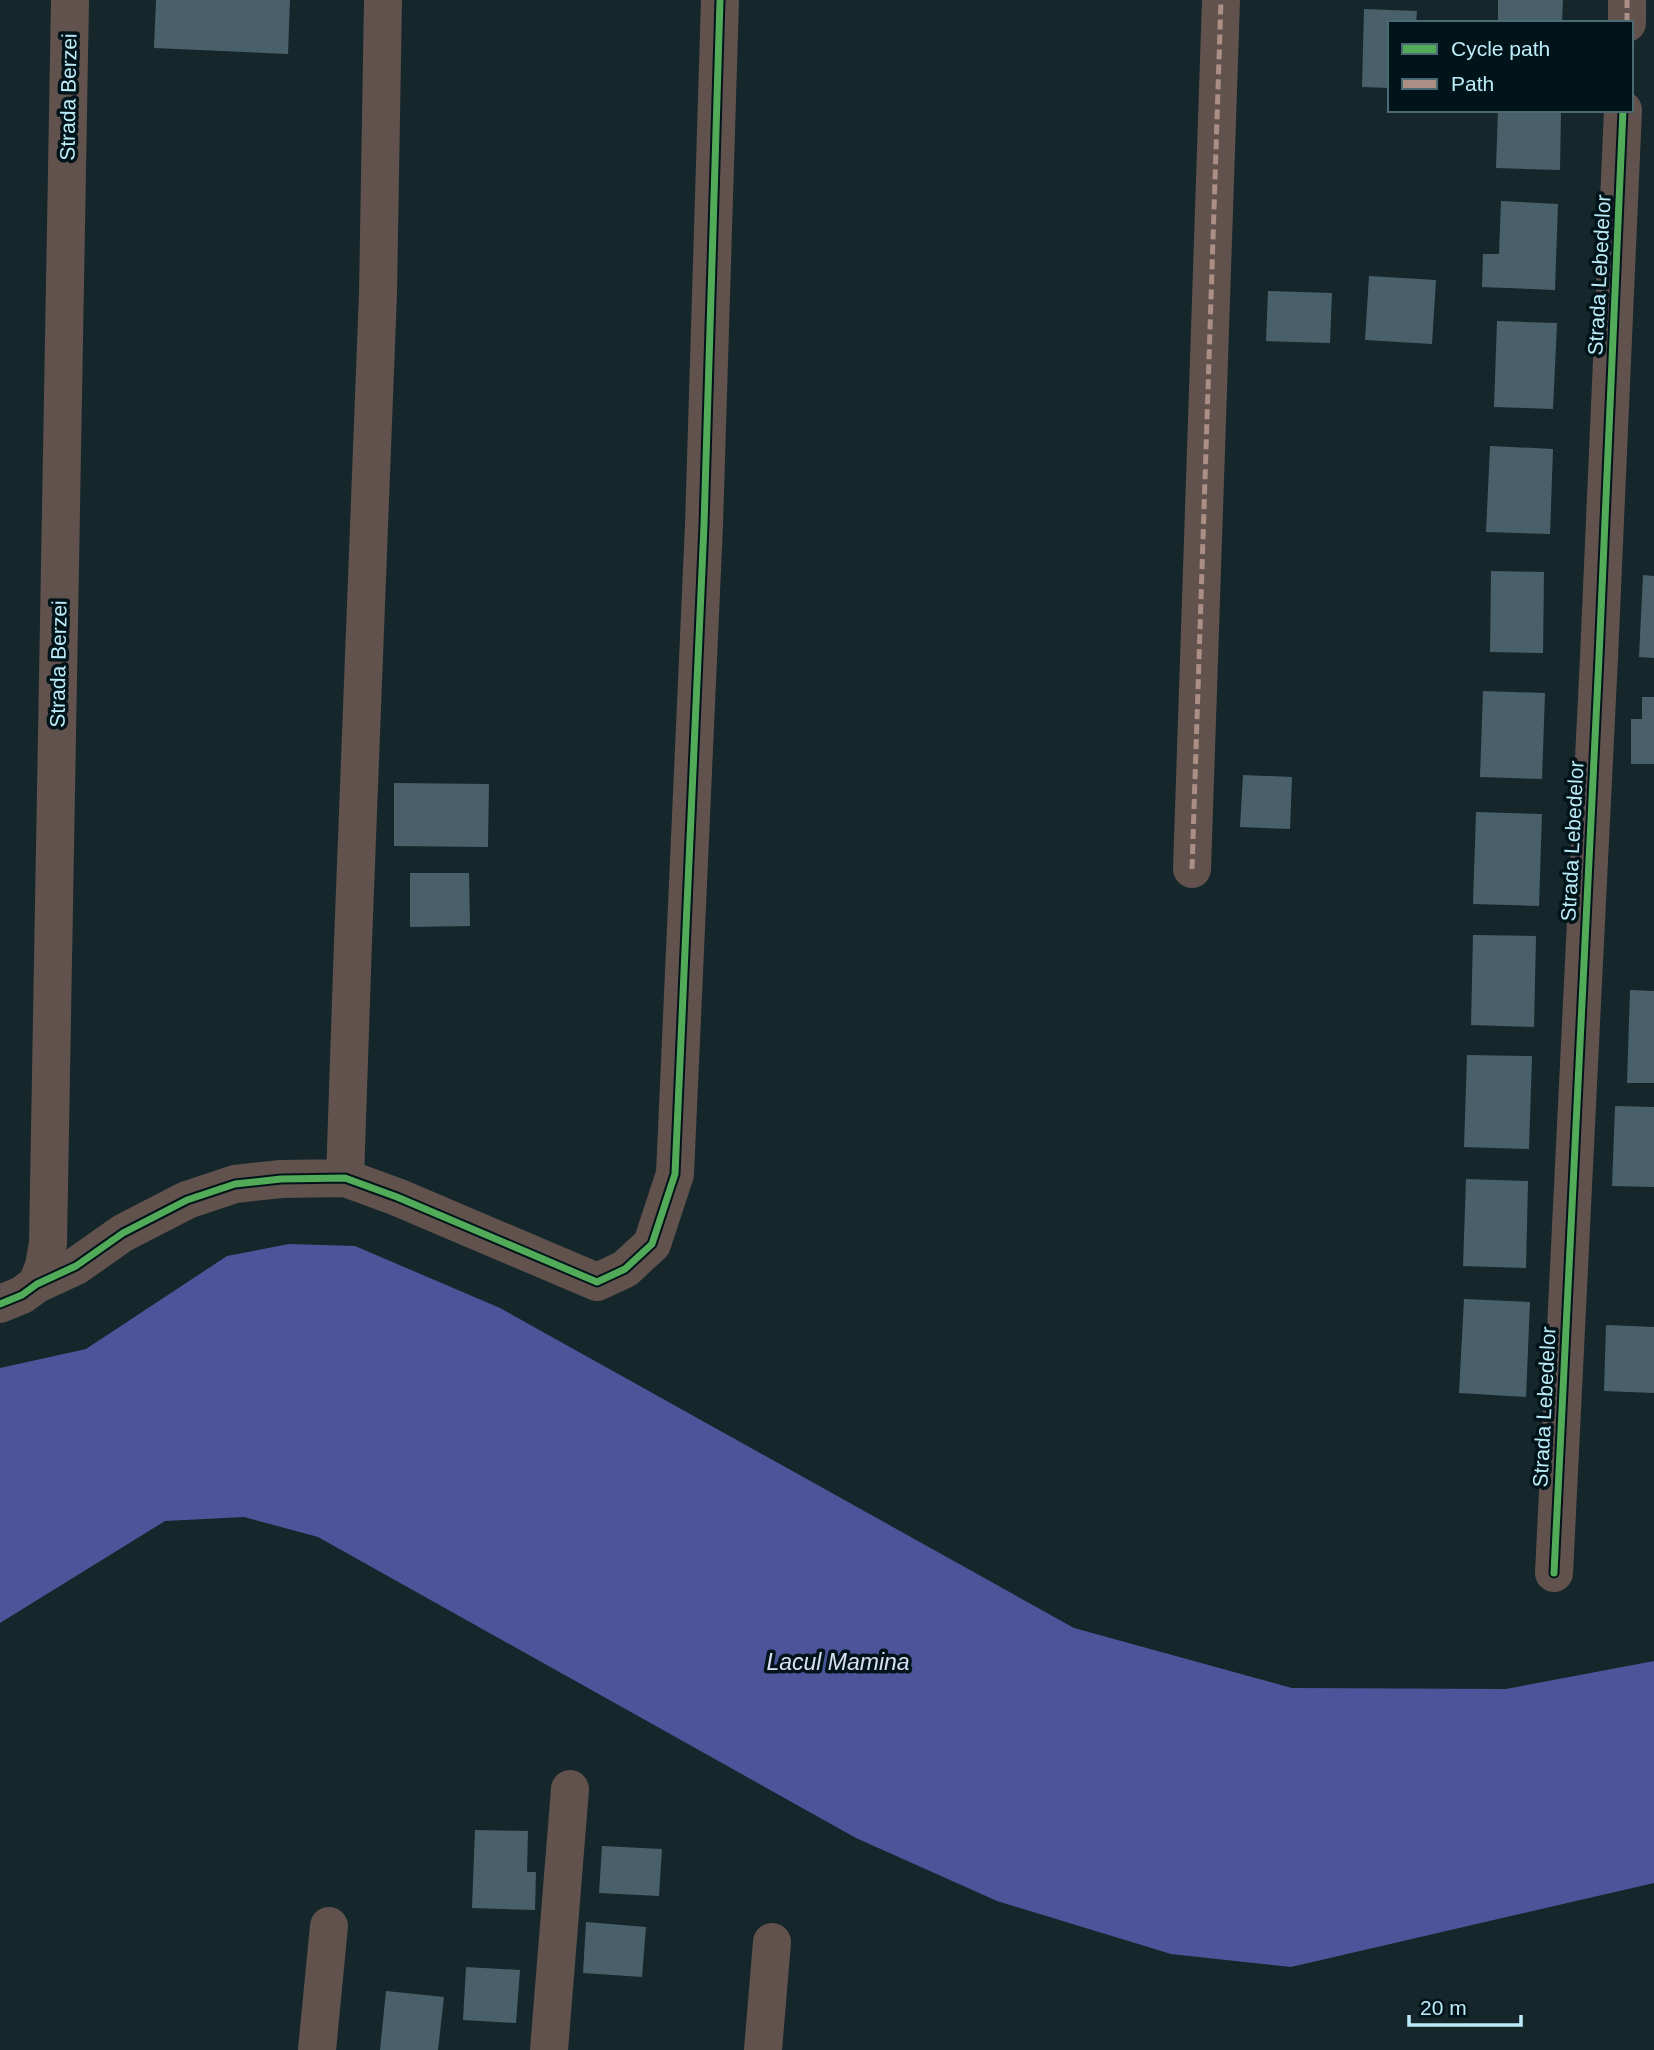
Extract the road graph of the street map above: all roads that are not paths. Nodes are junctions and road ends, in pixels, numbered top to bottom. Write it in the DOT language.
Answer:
graph roads {
  1 [pos="70,0"];
  2 [pos="383,0"];
  3 [pos="720,0"];
  4 [pos="1221,0"];
  5 [pos="1627,0"];
  6 [pos="1626,21"];
  7 [pos="1623,112"];
  8 [pos="1192,869"];
  9 [pos="345,1178"];
  10 [pos="37,1284"];
  11 [pos="0,1304"];
  12 [pos="1554,1573"];
  13 [pos="570,1789"];
  14 [pos="329,1926"];
  15 [pos="772,1942"];
  16 [pos="317,2050"];
  17 [pos="549,2050"];
  18 [pos="763,2050"];
  1 -- 10 [label="street, Strada Berzei"];
  2 -- 9 [label="street"];
  3 -- 9 [label="street"];
  4 -- 8 [label="street"];
  5 -- 6 [label="street"];
  7 -- 12 [label="street, Strada Lebedelor"];
  9 -- 10 [label="street"];
  10 -- 11 [label="street"];
  13 -- 17 [label="street"];
  14 -- 16 [label="street"];
  15 -- 18 [label="street"];
}
